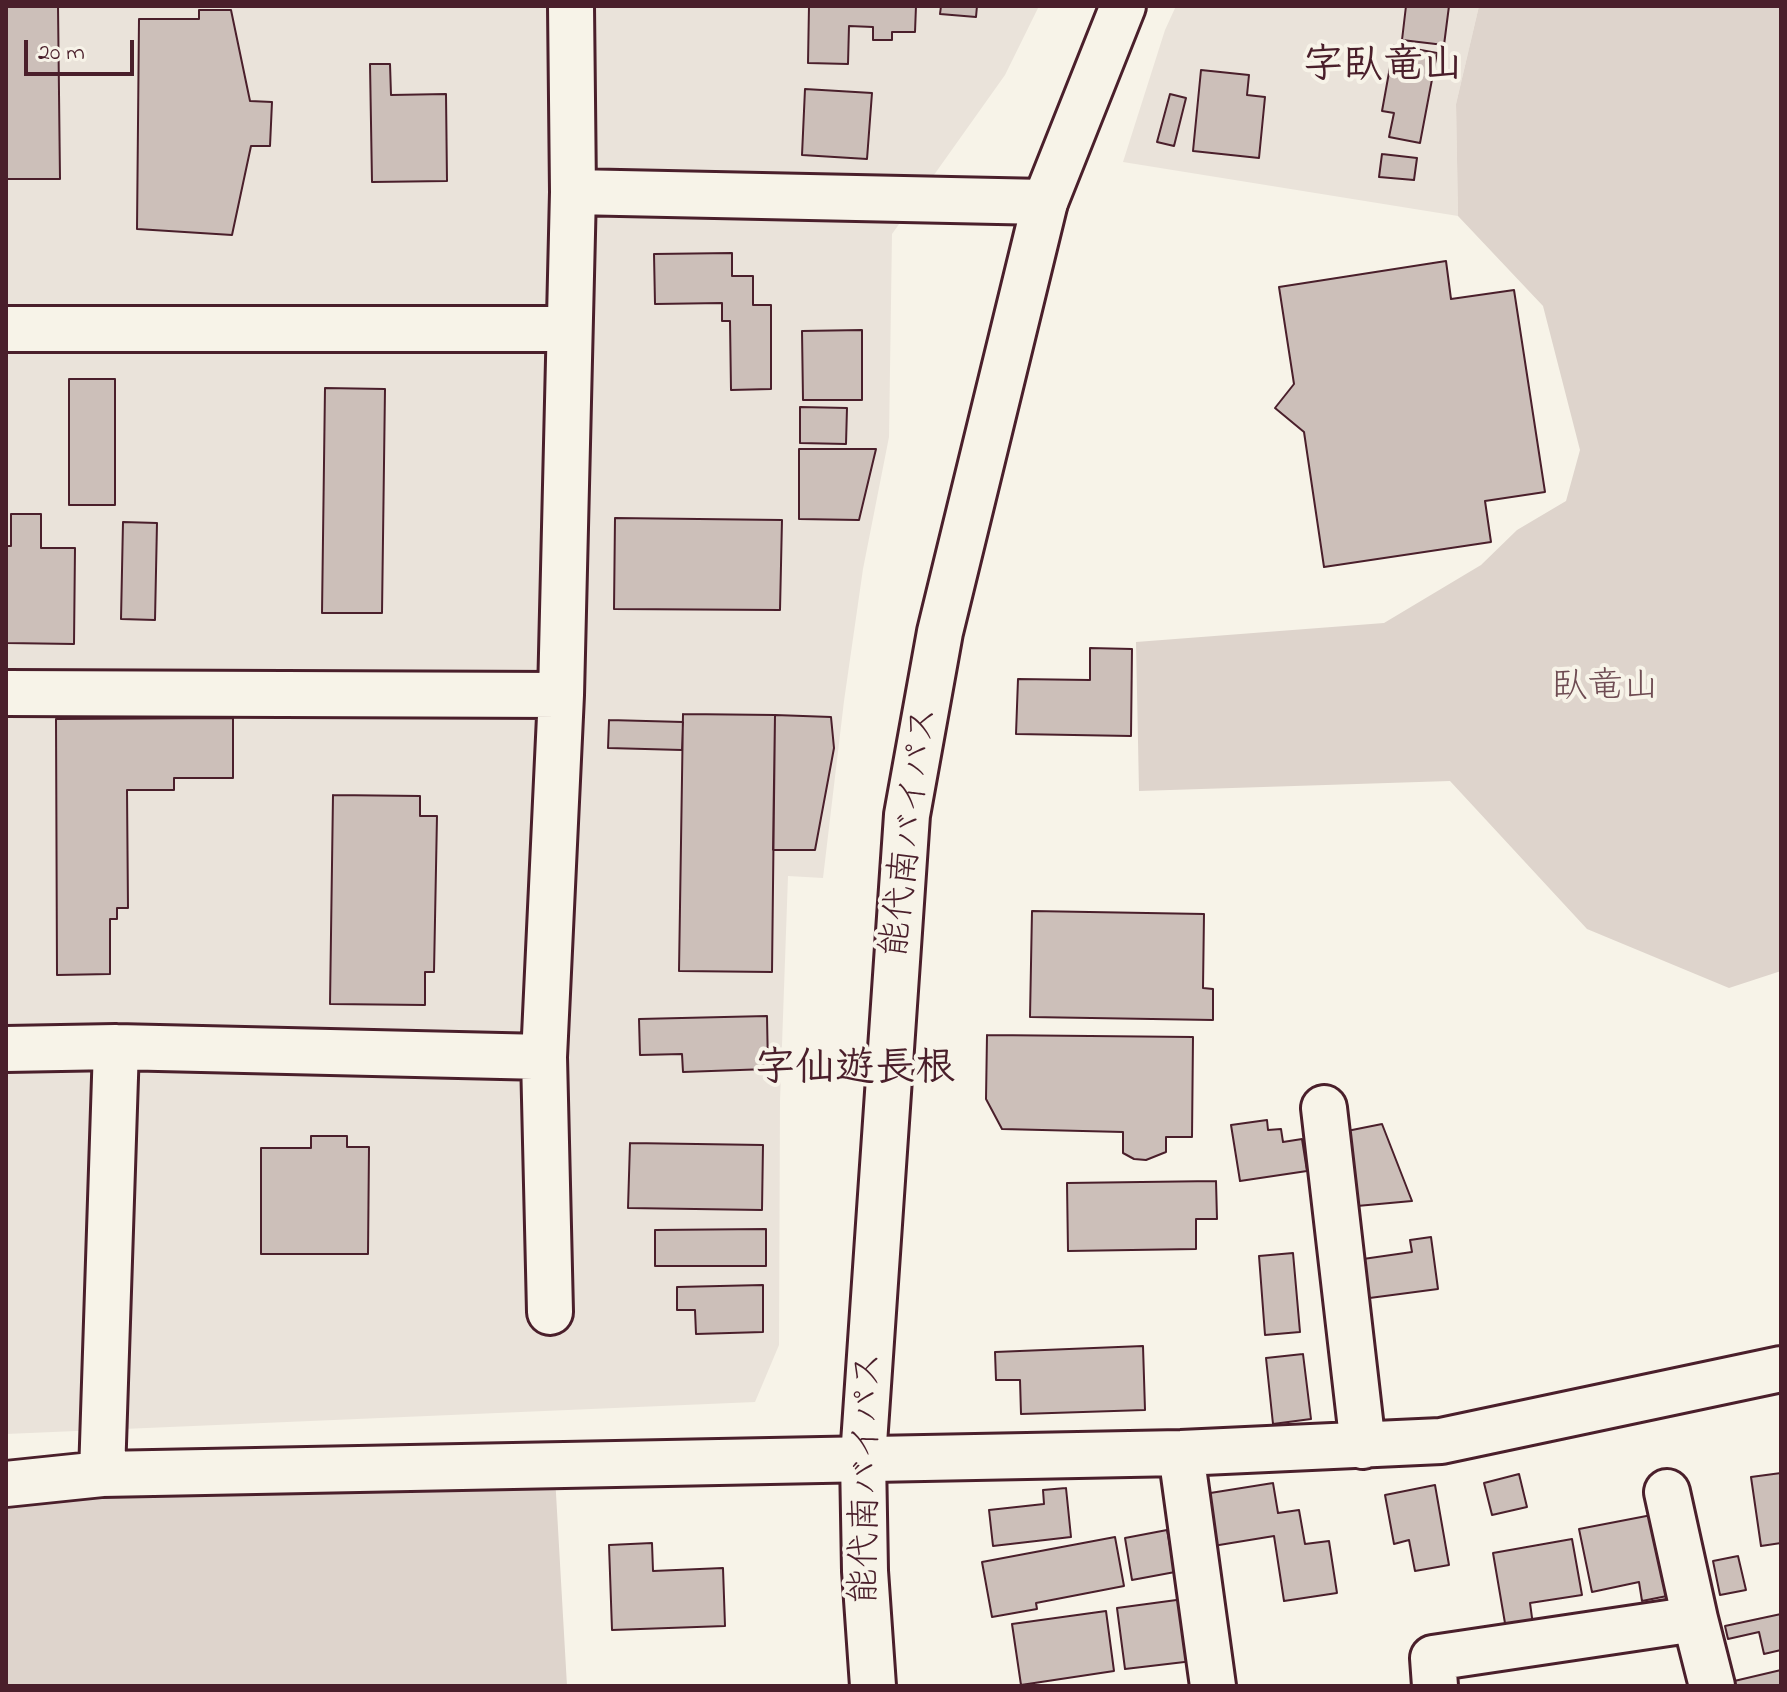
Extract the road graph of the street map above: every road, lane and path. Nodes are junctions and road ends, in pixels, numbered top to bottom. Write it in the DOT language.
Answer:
graph roads {
  1 [pos="571,6"];
  2 [pos="1123,6"];
  3 [pos="573,192"];
  4 [pos="1045,202"];
  5 [pos="6,329"];
  6 [pos="568,329"];
  7 [pos="6,693"];
  8 [pos="561,695"];
  9 [pos="116,1047"];
  10 [pos="6,1049"];
  11 [pos="544,1057"];
  12 [pos="1324,1108"];
  13 [pos="550,1312"];
  14 [pos="1781,1369"];
  15 [pos="1363,1446"];
  16 [pos="1181,1453"];
  17 [pos="863,1458"];
  18 [pos="102,1474"];
  19 [pos="6,1484"];
  20 [pos="1667,1492"];
  21 [pos="1695,1619"];
  22 [pos="873,1686"];
  23 [pos="1213,1686"];
  24 [pos="1435,1686"];
  25 [pos="1712,1686"];
  1 -- 3 [label="main road"];
  2 -- 4 [label="main road, 能代南バイパス"];
  3 -- 4 [label="main road"];
  3 -- 6 [label="main road"];
  4 -- 17 [label="main road, 能代南バイパス"];
  5 -- 6 [label="main road"];
  6 -- 8 [label="main road"];
  7 -- 8 [label="main road"];
  8 -- 11 [label="main road"];
  9 -- 10 [label="main road"];
  9 -- 11 [label="main road"];
  9 -- 18 [label="main road"];
  11 -- 13 [label="main road"];
  12 -- 15 [label="main road"];
  14 -- 15 [label="main road"];
  15 -- 16 [label="main road"];
  16 -- 17 [label="main road"];
  16 -- 23 [label="main road"];
  17 -- 18 [label="main road"];
  17 -- 22 [label="main road, 能代南バイパス"];
  18 -- 19 [label="main road"];
  20 -- 21 [label="main road"];
  21 -- 24 [label="main road"];
  21 -- 25 [label="main road"];
}
